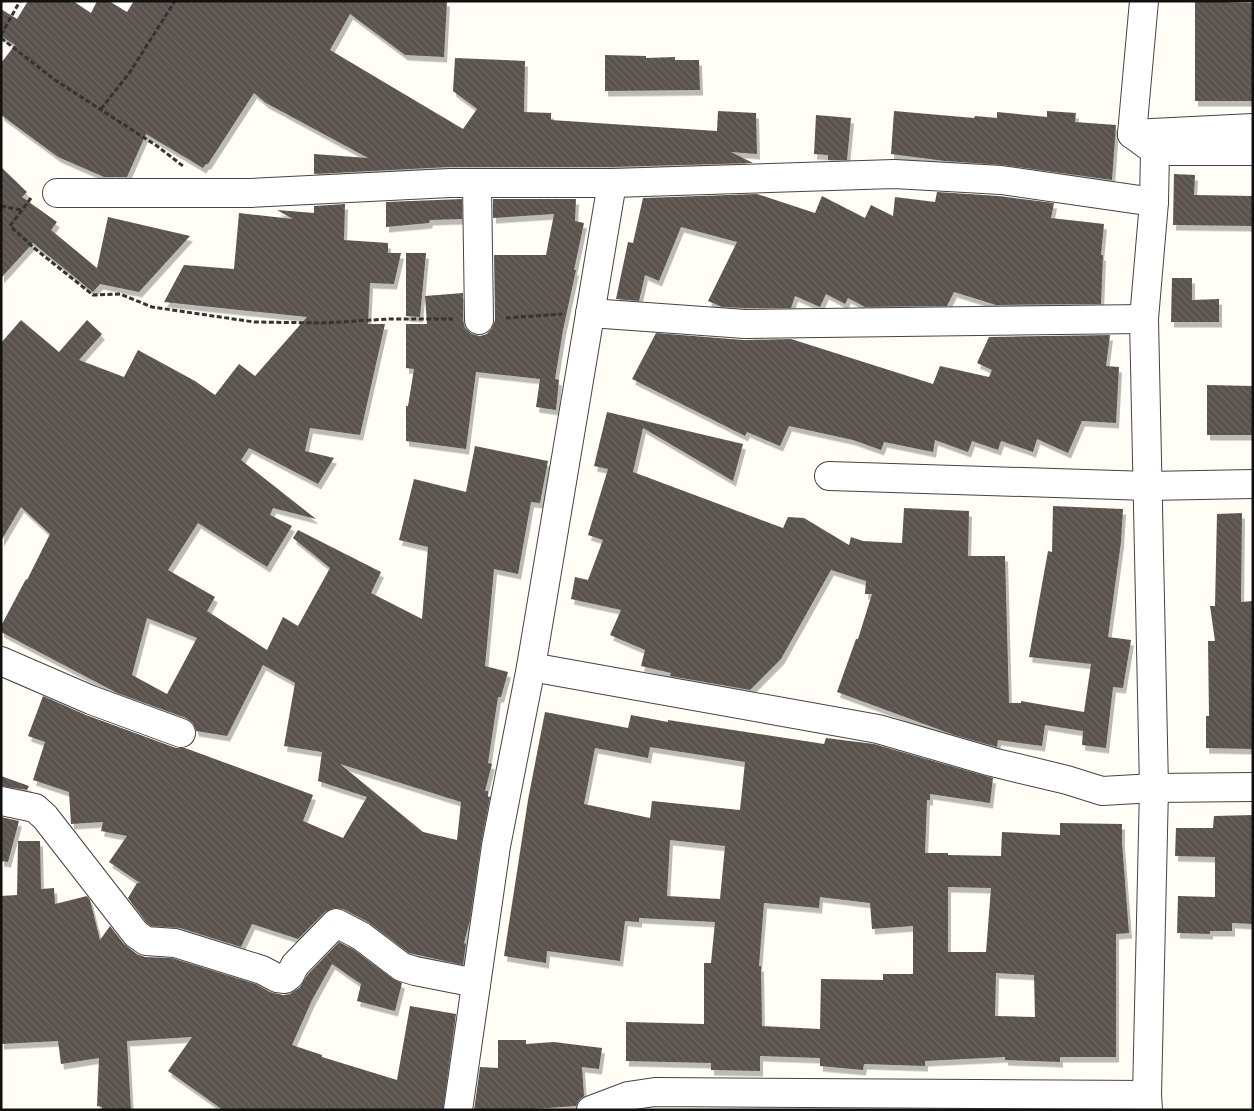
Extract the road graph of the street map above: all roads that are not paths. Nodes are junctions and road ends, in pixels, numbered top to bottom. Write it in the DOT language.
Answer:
graph roads {
  1 [pos="1144,1"];
  2 [pos="1253,128"];
  3 [pos="1132,134"];
  4 [pos="1155,151"];
  5 [pos="1253,151"];
  6 [pos="477,183"];
  7 [pos="612,184"];
  8 [pos="57,194"];
  9 [pos="1154,202"];
  10 [pos="590,312"];
  11 [pos="1144,319"];
  12 [pos="479,320"];
  13 [pos="829,476"];
  14 [pos="1253,484"];
  15 [pos="1148,486"];
  16 [pos="1,660"];
  17 [pos="531,667"];
  18 [pos="181,733"];
  19 [pos="1253,787"];
  20 [pos="1154,788"];
  21 [pos="1,801"];
  22 [pos="476,984"];
  23 [pos="853,1102"];
  24 [pos="1148,1102"];
  25 [pos="627,1103"];
  26 [pos="458,1110"];
  27 [pos="592,1110"];
  1 -- 3 [label="street"];
  2 -- 3 [label="street"];
  3 -- 4 [label="street"];
  4 -- 5 [label="street"];
  4 -- 9 [label="street"];
  6 -- 7 [label="street"];
  6 -- 8 [label="street"];
  6 -- 12 [label="street"];
  7 -- 9 [label="street"];
  7 -- 10 [label="street"];
  9 -- 11 [label="street"];
  10 -- 11 [label="street"];
  10 -- 17 [label="street"];
  11 -- 15 [label="street"];
  13 -- 15 [label="street"];
  14 -- 15 [label="street"];
  15 -- 20 [label="street"];
  16 -- 18 [label="street"];
  17 -- 20 [label="street"];
  17 -- 22 [label="street"];
  19 -- 20 [label="street"];
  20 -- 24 [label="street"];
  21 -- 22 [label="street"];
  22 -- 26 [label="street"];
  23 -- 24 [label="street"];
  23 -- 25 [label="street"];
  25 -- 27 [label="street"];
}
